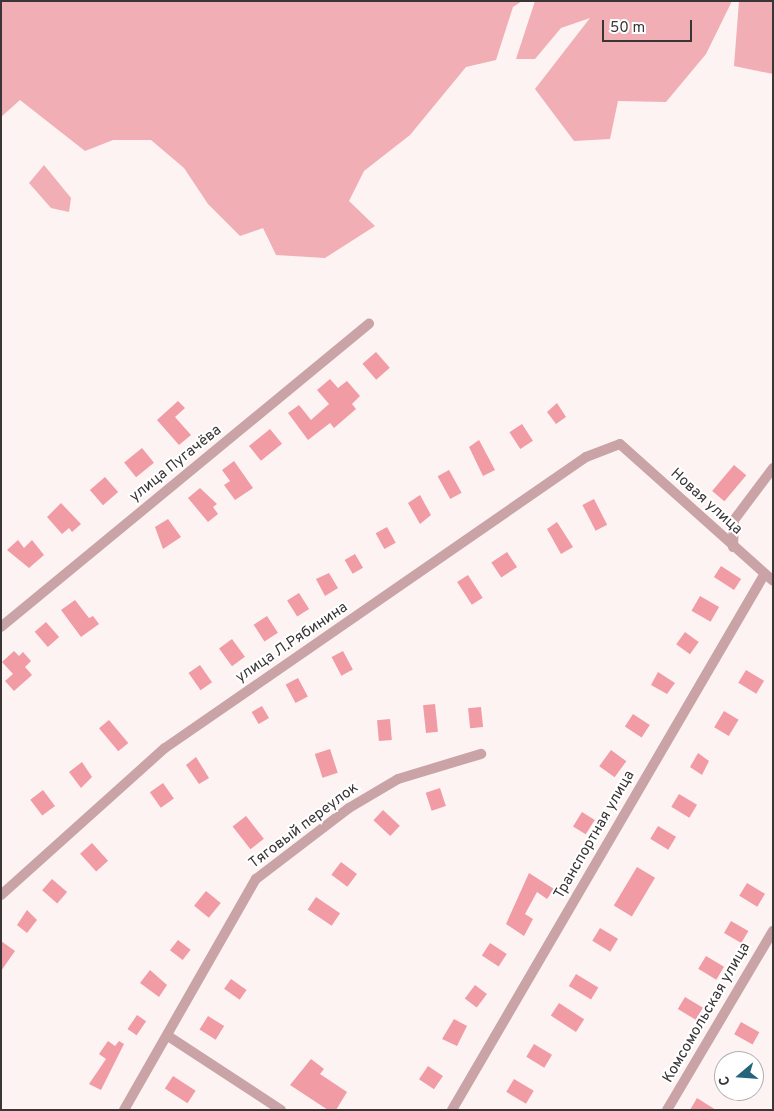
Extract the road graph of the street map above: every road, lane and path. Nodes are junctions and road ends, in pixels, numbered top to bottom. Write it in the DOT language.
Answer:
graph roads {
  1 [pos="369,324"];
  2 [pos="620,444"];
  3 [pos="773,468"];
  4 [pos="733,548"];
  5 [pos="769,578"];
  6 [pos="1,627"];
  7 [pos="481,754"];
  8 [pos="1,895"];
  9 [pos="773,931"];
  10 [pos="168,1036"];
  11 [pos="124,1110"];
  12 [pos="281,1110"];
  13 [pos="452,1110"];
  14 [pos="668,1110"];
  1 -- 6 [label="street, улица Пугачёва"];
  2 -- 4 [label="street, Новая улица"];
  2 -- 8 [label="street, улица Л.Рябинина"];
  3 -- 4 [label="street"];
  4 -- 5 [label="street, Новая улица"];
  5 -- 13 [label="street, Транспортная улица"];
  7 -- 10 [label="street, Тяговый переулок"];
  9 -- 14 [label="street, Комсомольская улица"];
  10 -- 11 [label="street, Тяговый переулок"];
  10 -- 12 [label="street"];
}
